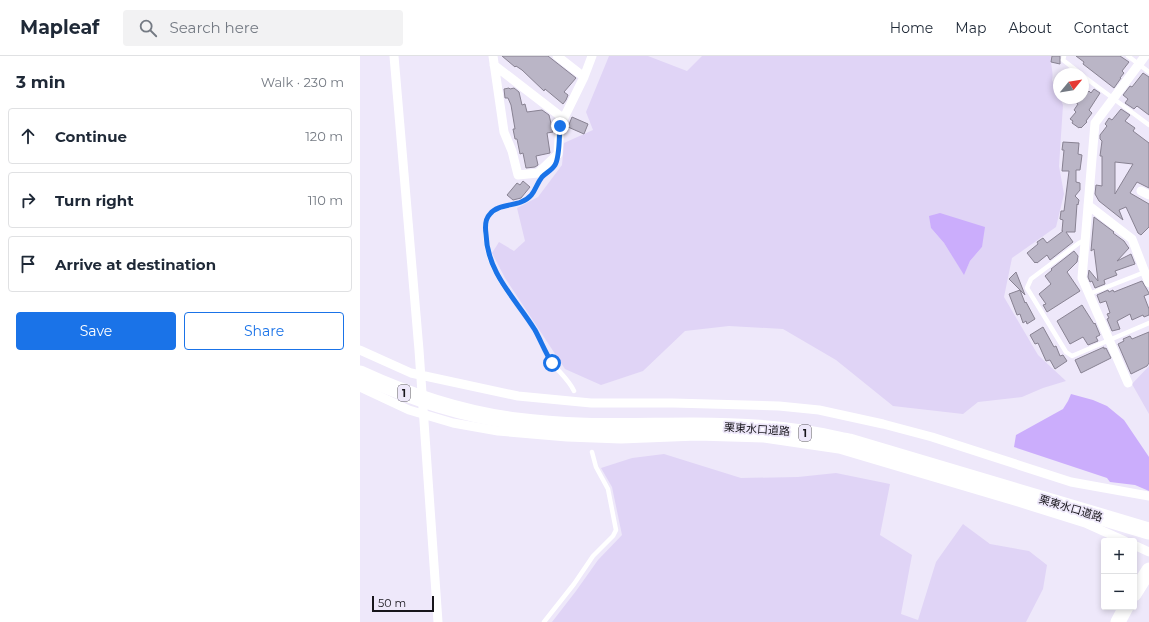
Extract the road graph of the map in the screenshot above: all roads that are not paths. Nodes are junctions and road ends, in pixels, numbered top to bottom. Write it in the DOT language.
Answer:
graph roads {
  1 [pos="394,56"];
  2 [pos="557,56"];
  3 [pos="592,56"];
  4 [pos="1064,56"];
  5 [pos="1128,56"];
  6 [pos="1145,56"];
  7 [pos="493,60"];
  8 [pos="1139,64"];
  9 [pos="1073,68"];
  10 [pos="1149,72"];
  11 [pos="584,77"];
  12 [pos="1089,80"];
  13 [pos="1113,99"];
  14 [pos="564,119"];
  15 [pos="1149,125"];
  16 [pos="558,154"];
  17 [pos="1088,205"];
  18 [pos="1085,240"];
  19 [pos="1145,272"];
  20 [pos="1149,283"];
  21 [pos="1089,294"];
  22 [pos="1149,323"];
  23 [pos="1108,340"];
  24 [pos="360,350"];
  25 [pos="360,374"];
  26 [pos="421,375"];
  27 [pos="1128,383"];
  28 [pos="360,387"];
  29 [pos="574,391"];
  30 [pos="423,413"];
  31 [pos="592,452"];
  32 [pos="1149,496"];
  33 [pos="1149,532"];
  34 [pos="1118,538"];
  35 [pos="1137,546"];
  36 [pos="1149,552"];
  37 [pos="1149,570"];
  38 [pos="1137,589"];
  39 [pos="1124,610"];
  40 [pos="438,622"];
  41 [pos="544,622"];
  42 [pos="1118,622"];
  1 -- 26 [label="street"];
  2 -- 11 [label="street"];
  3 -- 11 [label="street"];
  4 -- 9 [label="lane"];
  5 -- 8 [label="lane"];
  6 -- 8 [label="street"];
  7 -- 14 [label="street"];
  7 -- 16 [label="street"];
  8 -- 10 [label="lane"];
  8 -- 13 [label="street"];
  11 -- 14 [label="street"];
  12 -- 13 [label="lane"];
  13 -- 15 [label="lane"];
  13 -- 17 [label="street"];
  14 -- 16 [label="street"];
  16 -- 29 [label="lane"];
  17 -- 18 [label="street"];
  17 -- 19 [label="street"];
  18 -- 21 [label="street"];
  18 -- 23 [label="lane"];
  19 -- 20 [label="street"];
  19 -- 21 [label="lane"];
  21 -- 23 [label="street"];
  22 -- 23 [label="lane"];
  23 -- 27 [label="street"];
  24 -- 26 [label="street"];
  25 -- 33 [label="highway, 栗東水口道路 / 1"];
  26 -- 30 [label="street"];
  26 -- 32 [label="street"];
  28 -- 30 [label="street"];
  30 -- 34 [label="street"];
  30 -- 40 [label="street"];
  31 -- 41 [label="lane"];
  35 -- 36 [label="street"];
  37 -- 38 [label="main road"];
  39 -- 42 [label="main road"];
}
